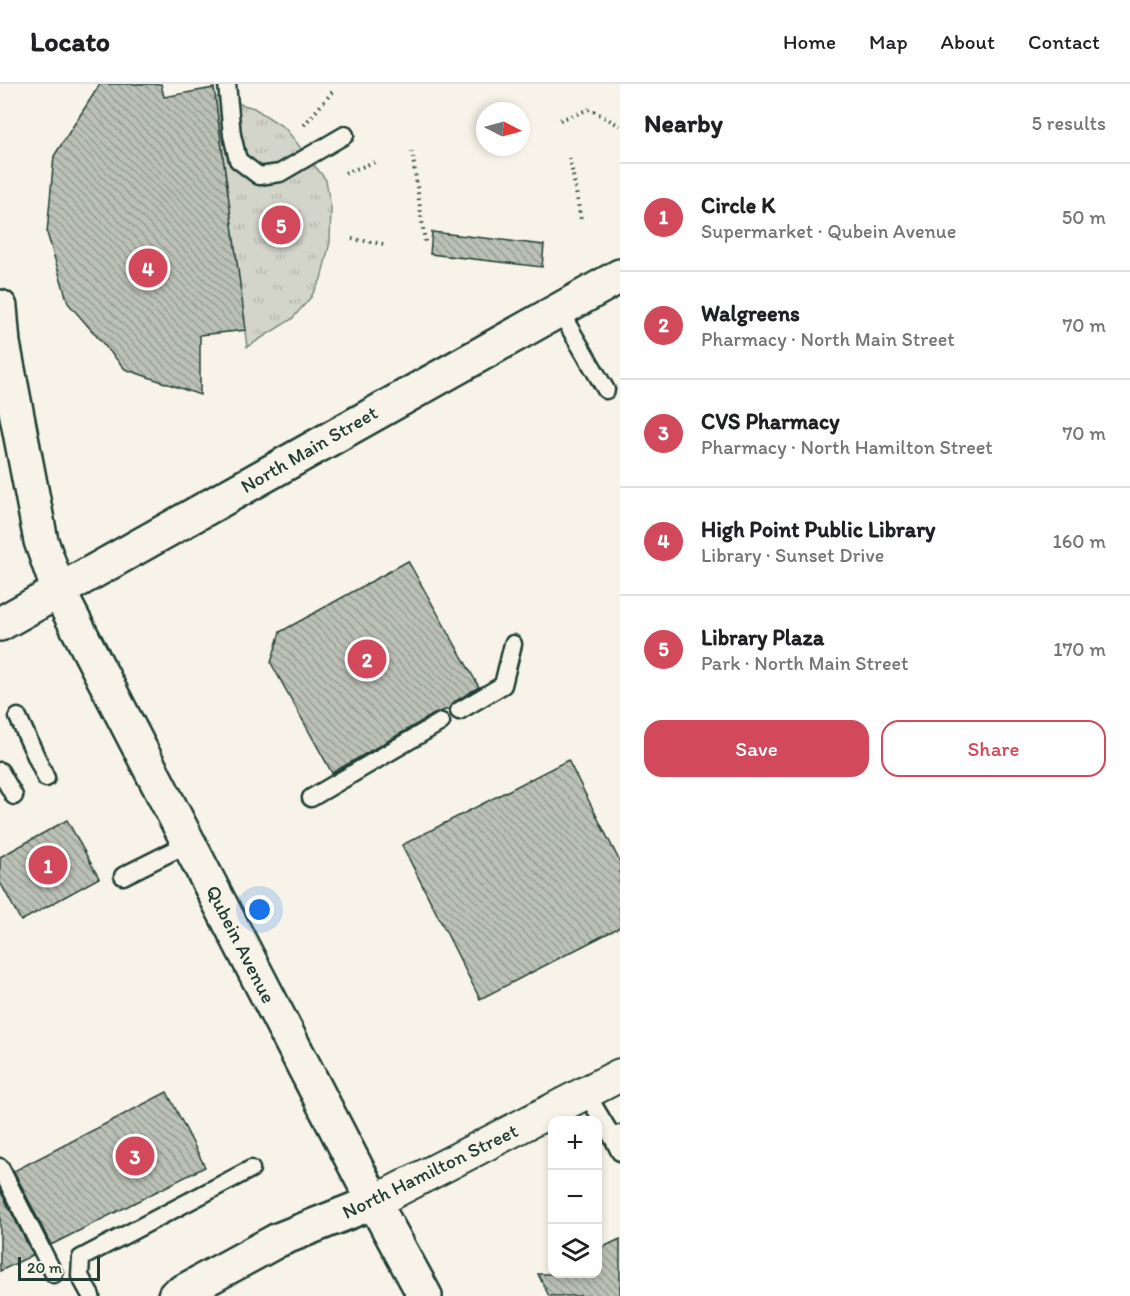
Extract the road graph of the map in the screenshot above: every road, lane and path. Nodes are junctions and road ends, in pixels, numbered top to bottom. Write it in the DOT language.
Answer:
graph roads {
  1 [pos="227,84"];
  2 [pos="335,89"];
  3 [pos="560,120"];
  4 [pos="304,125"];
  5 [pos="620,126"];
  6 [pos="345,135"];
  7 [pos="412,151"];
  8 [pos="570,158"];
  9 [pos="375,162"];
  10 [pos="345,173"];
  11 [pos="581,220"];
  12 [pos="352,240"];
  13 [pos="425,242"];
  14 [pos="384,244"];
  15 [pos="620,276"];
  16 [pos="0,307"];
  17 [pos="559,310"];
  18 [pos="606,390"];
  19 [pos="59,592"];
  20 [pos="0,624"];
  21 [pos="513,644"];
  22 [pos="459,711"];
  23 [pos="18,717"];
  24 [pos="441,722"];
  25 [pos="0,771"];
  26 [pos="46,778"];
  27 [pos="14,796"];
  28 [pos="312,798"];
  29 [pos="189,843"];
  30 [pos="123,876"];
  31 [pos="620,1075"];
  32 [pos="586,1093"];
  33 [pos="618,1141"];
  34 [pos="0,1167"];
  35 [pos="251,1169"];
  36 [pos="374,1202"];
  37 [pos="54,1274"];
  38 [pos="91,1296"];
  39 [pos="176,1296"];
  40 [pos="424,1296"];
  1 -- 6 [label="lane"];
  2 -- 4 [label="path"];
  3 -- 5 [label="path"];
  7 -- 13 [label="path"];
  8 -- 11 [label="path"];
  9 -- 10 [label="path"];
  12 -- 14 [label="path"];
  15 -- 17 [label="main road, North Main Street"];
  16 -- 19 [label="main road, Qubein Avenue"];
  17 -- 18 [label="lane"];
  17 -- 19 [label="main road, North Main Street"];
  19 -- 20 [label="main road, North Main Street"];
  19 -- 29 [label="main road, Qubein Avenue"];
  21 -- 22 [label="lane"];
  23 -- 26 [label="lane"];
  24 -- 28 [label="lane"];
  25 -- 27 [label="lane"];
  29 -- 30 [label="lane"];
  29 -- 36 [label="main road, Qubein Avenue"];
  31 -- 32 [label="street, North Hamilton Street"];
  32 -- 33 [label="lane"];
  32 -- 36 [label="street, North Hamilton Street"];
  34 -- 37 [label="lane"];
  35 -- 38 [label="lane"];
  36 -- 39 [label="main road, North Hamilton Street"];
  36 -- 40 [label="main road, Qubein Avenue"];
}
